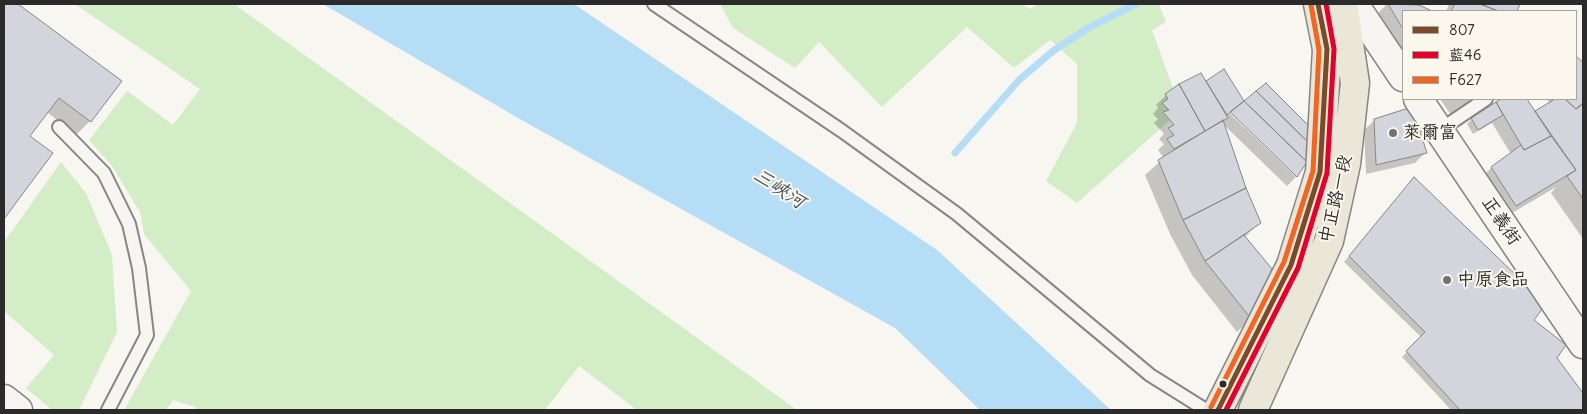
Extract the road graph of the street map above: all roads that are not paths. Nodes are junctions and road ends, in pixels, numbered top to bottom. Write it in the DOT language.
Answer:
graph roads {
  1 [pos="654,4"];
  2 [pos="1318,4"];
  3 [pos="1343,4"];
  4 [pos="1354,4"];
  5 [pos="1402,75"];
  6 [pos="1419,100"];
  7 [pos="1485,100"];
  8 [pos="58,127"];
  9 [pos="1440,130"];
  10 [pos="1583,342"];
  11 [pos="4,400"];
  12 [pos="18,410"];
  13 [pos="108,410"];
  14 [pos="1206,410"];
  15 [pos="1218,410"];
  16 [pos="1253,410"];
  1 -- 14 [label="lane"];
  2 -- 15 [label="main road, 中正路一段"];
  3 -- 16 [label="main road, 中正路一段"];
  4 -- 5 [label="street"];
  6 -- 9 [label="street, 正義街"];
  7 -- 9 [label="lane"];
  8 -- 13 [label="lane"];
  9 -- 10 [label="street, 正義街"];
  11 -- 12 [label="street"];
}
